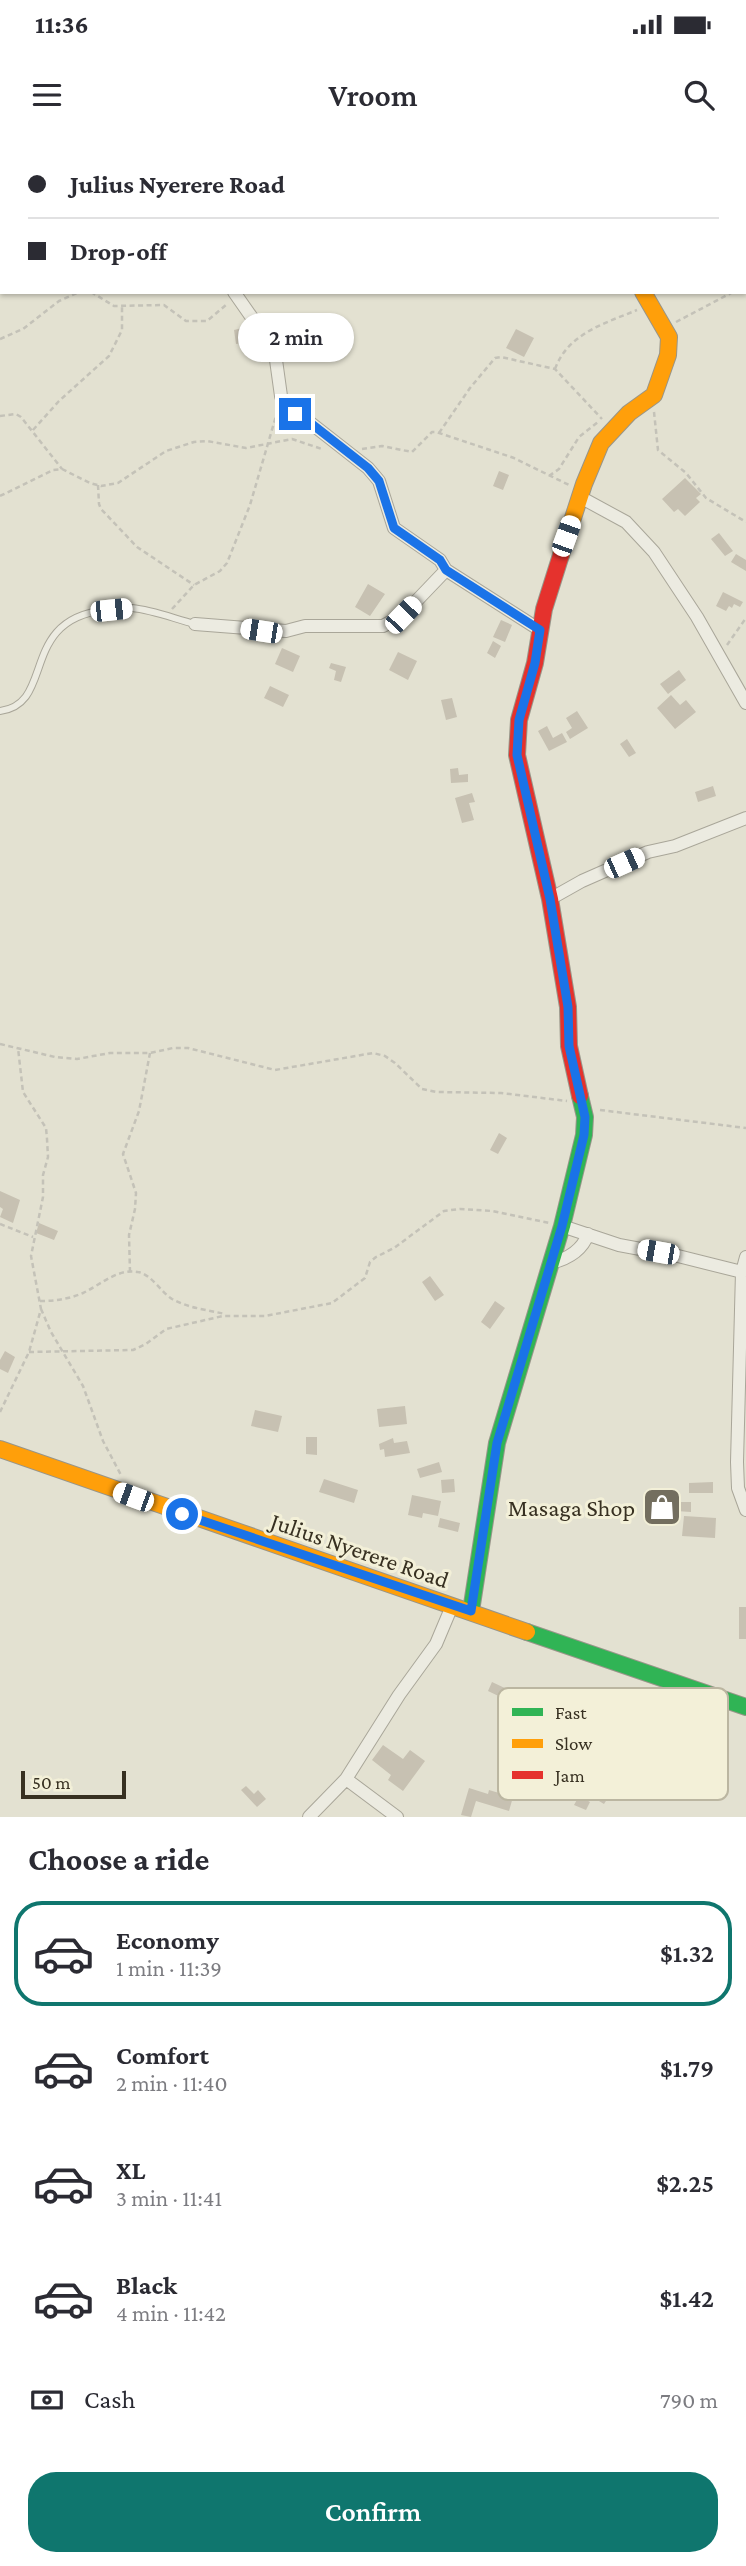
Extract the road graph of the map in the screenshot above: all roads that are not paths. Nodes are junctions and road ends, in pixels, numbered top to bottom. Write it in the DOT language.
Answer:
graph roads {
  1 [pos="232,296"];
  2 [pos="645,296"];
  3 [pos="581,494"];
  4 [pos="446,570"];
  5 [pos="195,624"];
  6 [pos="540,630"];
  7 [pos="746,703"];
  8 [pos="0,711"];
  9 [pos="746,818"];
  10 [pos="550,899"];
  11 [pos="562,1226"];
  12 [pos="588,1234"];
  13 [pos="746,1257"];
  14 [pos="551,1264"];
  15 [pos="742,1272"];
  16 [pos="0,1448"];
  17 [pos="746,1510"];
  18 [pos="452,1606"];
  19 [pos="471,1611"];
  20 [pos="692,1688"];
  21 [pos="728,1701"];
  22 [pos="746,1707"];
  23 [pos="346,1779"];
  24 [pos="309,1817"];
  25 [pos="397,1817"];
  1 -- 4 [label="street"];
  2 -- 3 [label="main road"];
  3 -- 6 [label="main road"];
  3 -- 7 [label="street"];
  4 -- 5 [label="street"];
  4 -- 6 [label="street"];
  5 -- 8 [label="lane"];
  6 -- 10 [label="main road"];
  9 -- 10 [label="street"];
  10 -- 11 [label="main road"];
  11 -- 12 [label="street"];
  11 -- 14 [label="main road"];
  12 -- 14 [label="street"];
  12 -- 15 [label="street"];
  13 -- 15 [label="street"];
  14 -- 19 [label="main road"];
  15 -- 17 [label="street"];
  16 -- 18 [label="main road, Julius Nyerere Road"];
  18 -- 19 [label="main road, Julius Nyerere Road"];
  18 -- 23 [label="street"];
  19 -- 20 [label="main road, Julius Nyerere Road"];
  21 -- 22 [label="main road, Julius Nyerere Road"];
  23 -- 24 [label="street"];
  23 -- 25 [label="street"];
}
